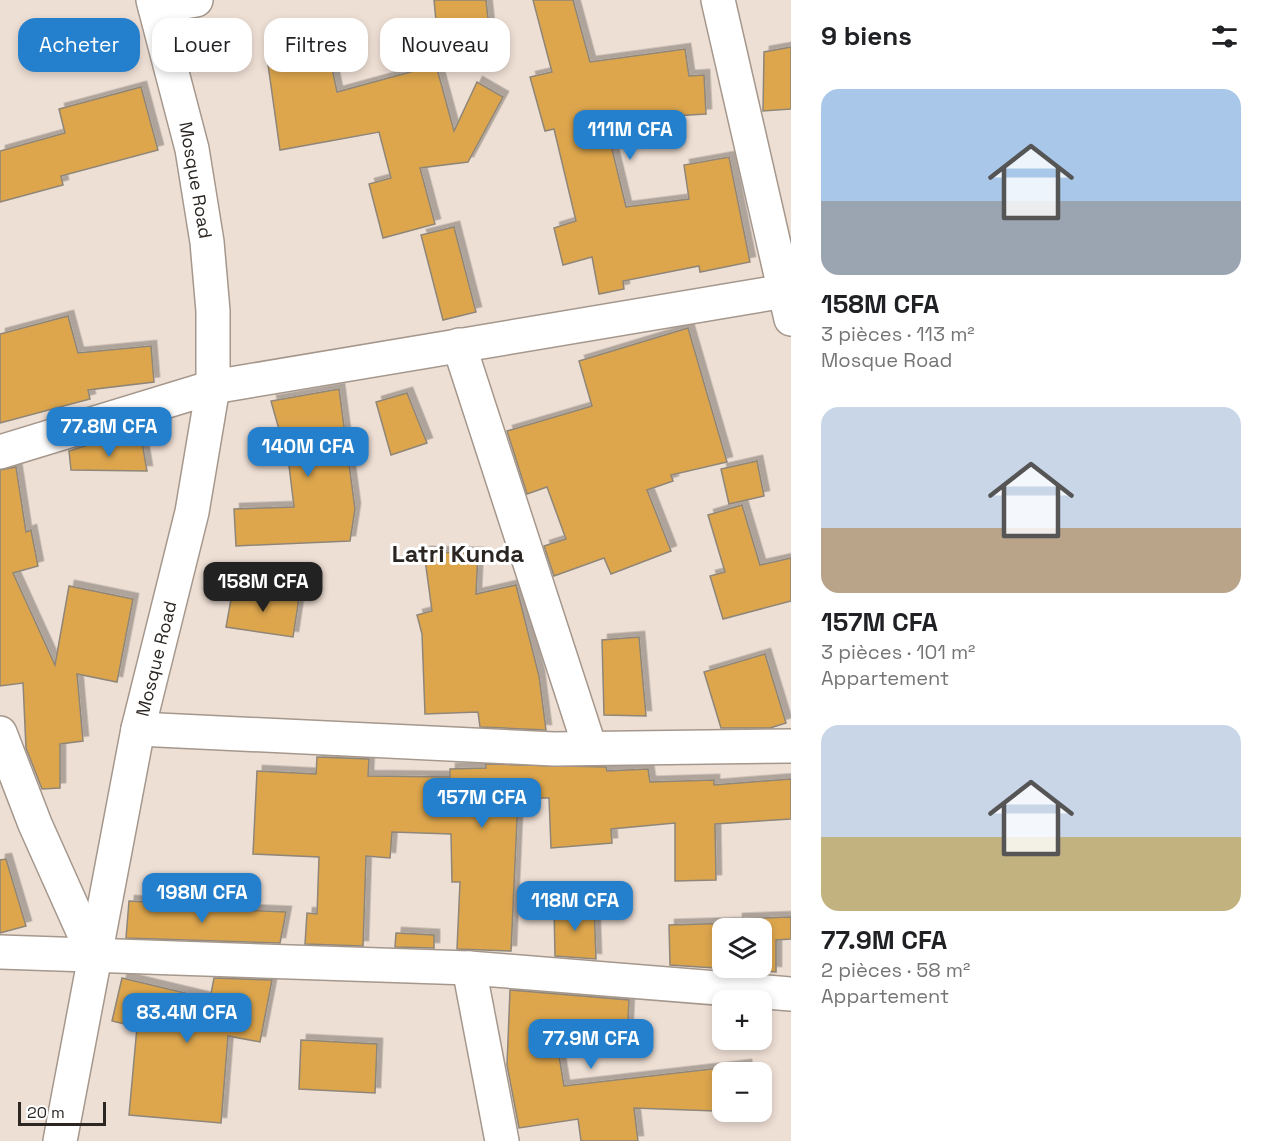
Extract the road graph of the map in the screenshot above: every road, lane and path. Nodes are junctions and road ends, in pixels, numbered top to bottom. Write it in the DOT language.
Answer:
graph roads {
  1 [pos="196,0"];
  2 [pos="718,0"];
  3 [pos="154,4"];
  4 [pos="789,300"];
  5 [pos="459,345"];
  6 [pos="213,387"];
  7 [pos="0,452"];
  8 [pos="138,729"];
  9 [pos="0,733"];
  10 [pos="791,746"];
  11 [pos="590,748"];
  12 [pos="0,952"];
  13 [pos="94,956"];
  14 [pos="469,968"];
  15 [pos="791,994"];
  16 [pos="60,1141"];
  17 [pos="502,1141"];
  1 -- 3 [label="street"];
  2 -- 4 [label="street"];
  3 -- 6 [label="street, Mosque Road"];
  4 -- 5 [label="street"];
  5 -- 6 [label="street"];
  5 -- 11 [label="street"];
  6 -- 7 [label="street"];
  6 -- 8 [label="street, Mosque Road"];
  8 -- 11 [label="street"];
  8 -- 13 [label="street, Mosque Road"];
  9 -- 13 [label="street"];
  10 -- 11 [label="street"];
  12 -- 13 [label="street"];
  13 -- 14 [label="street"];
  13 -- 16 [label="street, Mosque Road"];
  14 -- 15 [label="street"];
  14 -- 17 [label="street"];
}
